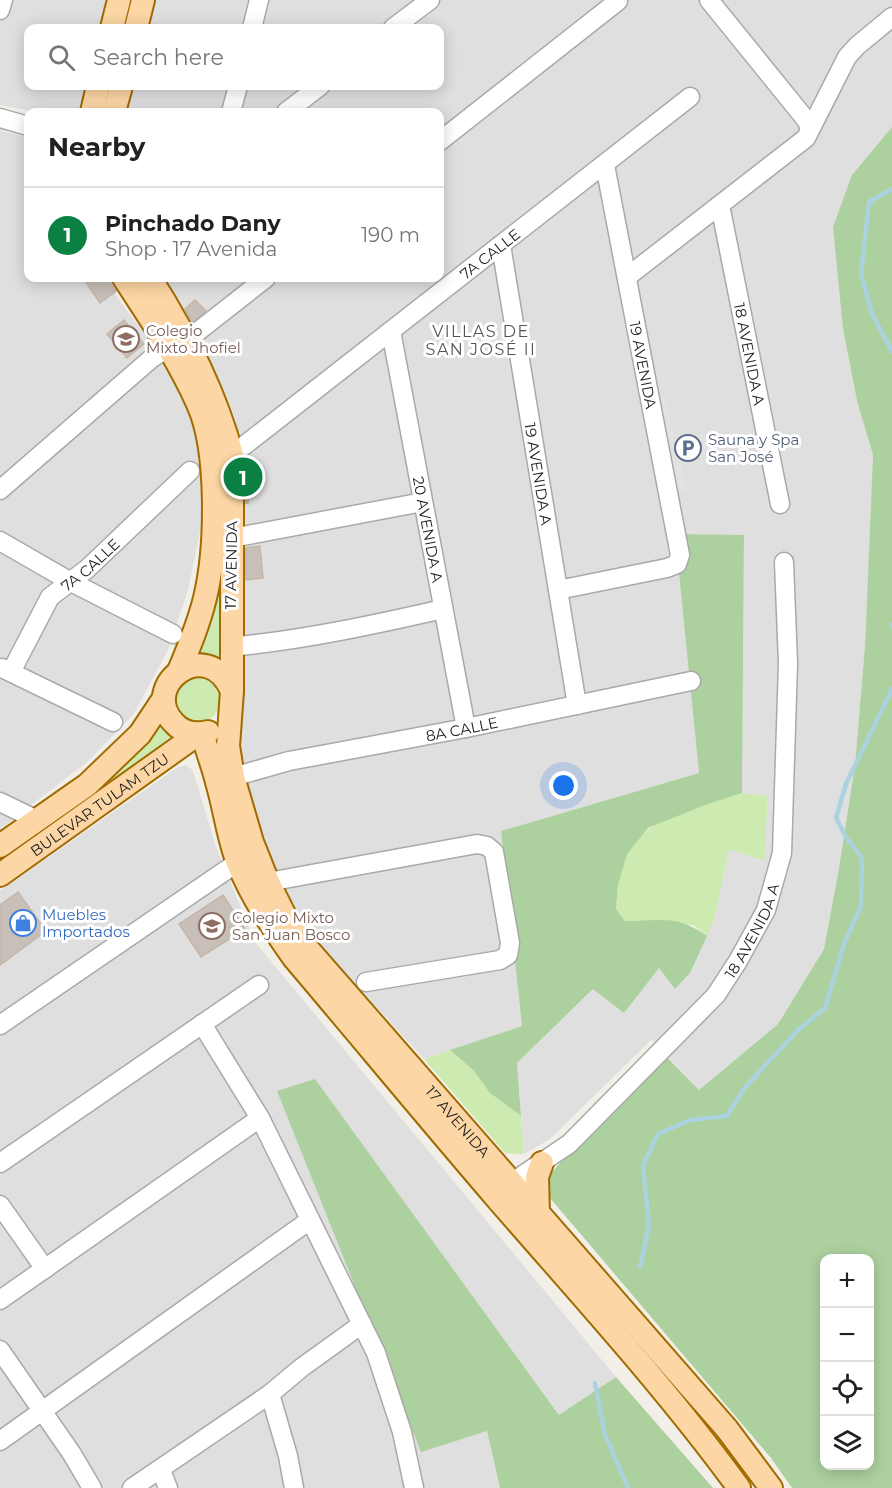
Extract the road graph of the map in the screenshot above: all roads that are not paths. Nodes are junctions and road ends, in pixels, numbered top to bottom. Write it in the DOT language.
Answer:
graph roads {
  1 [pos="3,0"];
  2 [pos="119,0"];
  3 [pos="143,0"];
  4 [pos="429,0"];
  5 [pos="709,0"];
  6 [pos="618,1"];
  7 [pos="261,2"];
  8 [pos="0,10"];
  9 [pos="892,17"];
  10 [pos="113,24"];
  11 [pos="137,24"];
  12 [pos="253,24"];
  13 [pos="398,24"];
  14 [pos="97,90"];
  15 [pos="120,90"];
  16 [pos="236,90"];
  17 [pos="315,90"];
  18 [pos="690,97"];
  19 [pos="93,108"];
  20 [pos="115,108"];
  21 [pos="232,108"];
  22 [pos="291,108"];
  23 [pos="0,118"];
  24 [pos="24,125"];
  25 [pos="810,129"];
  26 [pos="444,138"];
  27 [pos="605,165"];
  28 [pos="720,205"];
  29 [pos="501,245"];
  30 [pos="627,277"];
  31 [pos="127,282"];
  32 [pos="152,282"];
  33 [pos="261,282"];
  34 [pos="391,331"];
  35 [pos="177,344"];
  36 [pos="232,455"];
  37 [pos="190,471"];
  38 [pos="0,490"];
  39 [pos="423,502"];
  40 [pos="780,504"];
  41 [pos="232,538"];
  42 [pos="0,541"];
  43 [pos="784,562"];
  44 [pos="71,582"];
  45 [pos="558,590"];
  46 [pos="443,609"];
  47 [pos="173,634"];
  48 [pos="231,647"];
  49 [pos="6,669"];
  50 [pos="179,671"];
  51 [pos="691,681"];
  52 [pos="232,691"];
  53 [pos="164,698"];
  54 [pos="577,705"];
  55 [pos="230,714"];
  56 [pos="112,722"];
  57 [pos="466,728"];
  58 [pos="200,734"];
  59 [pos="233,777"];
  60 [pos="0,802"];
  61 [pos="37,820"];
  62 [pos="0,846"];
  63 [pos="238,862"];
  64 [pos="0,874"];
  65 [pos="268,882"];
  66 [pos="366,982"];
  67 [pos="259,985"];
  68 [pos="202,1024"];
  69 [pos="0,1025"];
  70 [pos="260,1118"];
  71 [pos="0,1163"];
  72 [pos="542,1163"];
  73 [pos="503,1189"];
  74 [pos="0,1205"];
  75 [pos="538,1213"];
  76 [pos="310,1220"];
  77 [pos="45,1269"];
  78 [pos="0,1300"];
  79 [pos="362,1324"];
  80 [pos="0,1350"];
  81 [pos="270,1394"];
  82 [pos="41,1412"];
  83 [pos="0,1441"];
  84 [pos="161,1470"];
  85 [pos="92,1488"];
  86 [pos="132,1488"];
  87 [pos="168,1488"];
  88 [pos="294,1488"];
  89 [pos="414,1488"];
  90 [pos="739,1488"];
  91 [pos="771,1488"];
  1 -- 8 [label="street"];
  2 -- 10 [label="main road"];
  3 -- 11 [label="main road"];
  4 -- 13 [label="street"];
  5 -- 25 [label="street"];
  6 -- 26 [label="street"];
  7 -- 12 [label="street"];
  9 -- 25 [label="street"];
  14 -- 19 [label="main road"];
  15 -- 20 [label="main road"];
  16 -- 21 [label="street"];
  17 -- 22 [label="street"];
  18 -- 27 [label="street, 7A CALLE"];
  23 -- 24 [label="street"];
  25 -- 28 [label="street"];
  27 -- 29 [label="street, 7A CALLE"];
  27 -- 30 [label="street, 19 AVENIDA"];
  28 -- 30 [label="street"];
  28 -- 40 [label="street, 18 AVENIDA A"];
  29 -- 34 [label="street, 7A CALLE"];
  29 -- 45 [label="street, 19 AVENIDA A"];
  30 -- 45 [label="street, 19 AVENIDA"];
  31 -- 35 [label="main road, 17 AVENIDA"];
  32 -- 35 [label="main road, 17 AVENIDA"];
  33 -- 35 [label="street"];
  34 -- 36 [label="street, 7A CALLE"];
  34 -- 39 [label="street, 20 AVENIDA A"];
  35 -- 36 [label="main road, 17 AVENIDA"];
  35 -- 38 [label="street"];
  35 -- 50 [label="main road, 17 AVENIDA"];
  36 -- 41 [label="main road, 17 AVENIDA"];
  37 -- 44 [label="street, 7A CALLE"];
  39 -- 41 [label="street"];
  39 -- 46 [label="street, 20 AVENIDA A"];
  41 -- 48 [label="main road, 17 AVENIDA"];
  42 -- 44 [label="street"];
  43 -- 72 [label="street, 18 AVENIDA A"];
  44 -- 47 [label="street"];
  44 -- 49 [label="street, 7A CALLE"];
  45 -- 54 [label="street, 19 AVENIDA A"];
  46 -- 48 [label="street"];
  46 -- 57 [label="street, 20 AVENIDA A"];
  48 -- 52 [label="main road, 17 AVENIDA"];
  49 -- 56 [label="street"];
  50 -- 52 [label="main road"];
  50 -- 53 [label="main road"];
  51 -- 54 [label="street, 8A CALLE"];
  52 -- 55 [label="main road"];
  53 -- 58 [label="main road"];
  53 -- 61 [label="main road, BULEVAR TULAM TZU"];
  54 -- 57 [label="street, 8A CALLE"];
  55 -- 58 [label="main road"];
  55 -- 59 [label="main road, 17 AVENIDA"];
  57 -- 59 [label="street, 8A CALLE"];
  58 -- 63 [label="main road, 17 AVENIDA"];
  58 -- 64 [label="main road, BULEVAR TULAM TZU"];
  59 -- 65 [label="main road, 17 AVENIDA"];
  60 -- 61 [label="street"];
  61 -- 62 [label="main road, BULEVAR TULAM TZU"];
  63 -- 69 [label="street"];
  63 -- 73 [label="main road, 17 AVENIDA"];
  65 -- 66 [label="street"];
  65 -- 73 [label="main road, 17 AVENIDA"];
  67 -- 68 [label="street"];
  68 -- 70 [label="street"];
  68 -- 71 [label="street"];
  70 -- 76 [label="street"];
  70 -- 77 [label="street"];
  72 -- 73 [label="street, 18 AVENIDA A"];
  72 -- 75 [label="main road"];
  73 -- 75 [label="main road, 17 AVENIDA"];
  73 -- 90 [label="main road, 17 AVENIDA"];
  74 -- 77 [label="street"];
  75 -- 91 [label="main road, 17 AVENIDA"];
  76 -- 79 [label="street"];
  76 -- 82 [label="street"];
  77 -- 78 [label="street"];
  79 -- 81 [label="street"];
  79 -- 89 [label="street"];
  80 -- 82 [label="street"];
  81 -- 84 [label="street"];
  81 -- 88 [label="street"];
  82 -- 83 [label="street"];
  82 -- 85 [label="street"];
  84 -- 86 [label="street"];
  84 -- 87 [label="street"];
}
